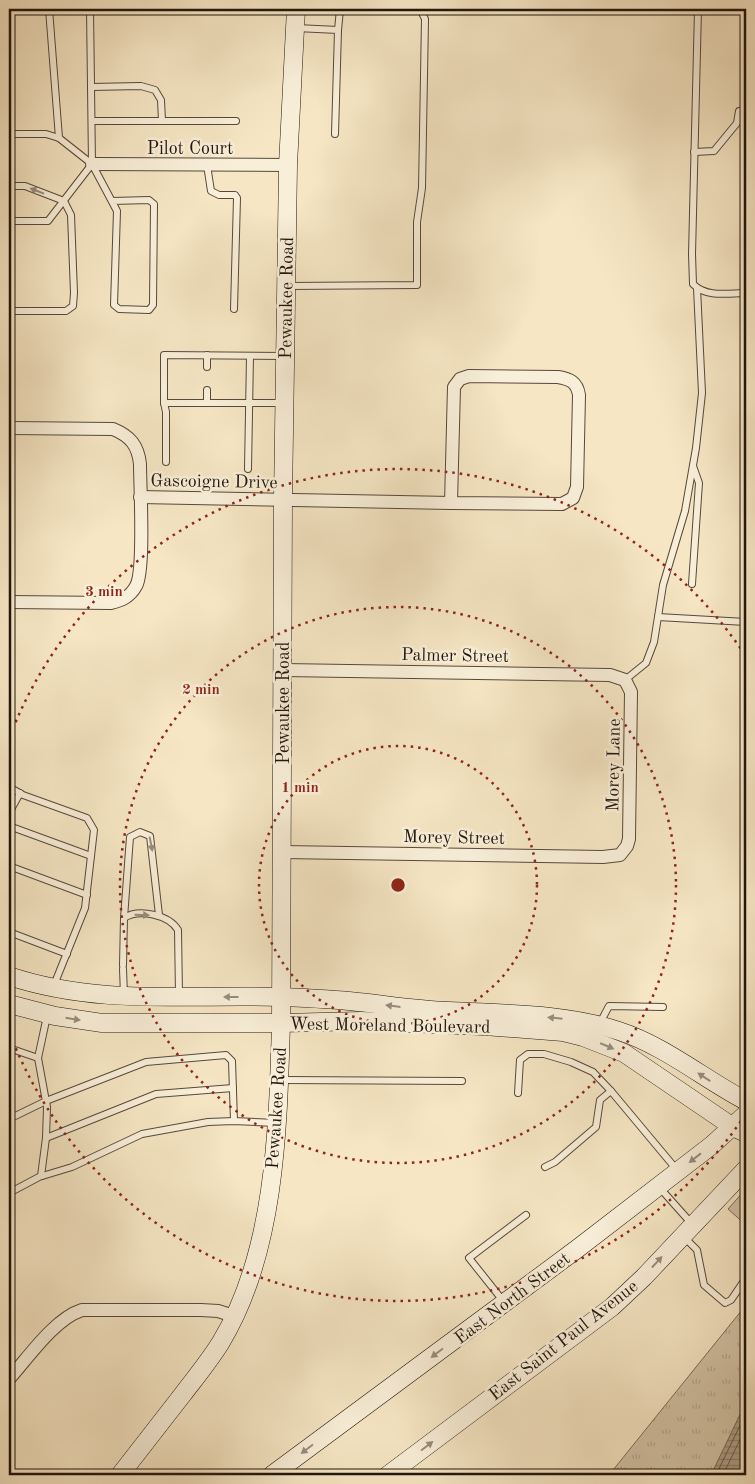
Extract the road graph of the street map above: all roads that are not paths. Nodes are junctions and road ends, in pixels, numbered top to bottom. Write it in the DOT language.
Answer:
graph roads {
  1 [pos="49,9"];
  2 [pos="90,9"];
  3 [pos="296,9"];
  4 [pos="340,9"];
  5 [pos="420,9"];
  6 [pos="698,9"];
  7 [pos="295,28"];
  8 [pos="338,30"];
  9 [pos="91,87"];
  10 [pos="746,112"];
  11 [pos="92,121"];
  12 [pos="162,121"];
  13 [pos="236,121"];
  14 [pos="9,134"];
  15 [pos="335,134"];
  16 [pos="59,138"];
  17 [pos="694,152"];
  18 [pos="92,164"];
  19 [pos="207,165"];
  20 [pos="288,165"];
  21 [pos="9,186"];
  22 [pos="64,201"];
  23 [pos="112,201"];
  24 [pos="9,221"];
  25 [pos="286,286"];
  26 [pos="697,288"];
  27 [pos="746,292"];
  28 [pos="234,309"];
  29 [pos="9,311"];
  30 [pos="207,355"];
  31 [pos="250,356"];
  32 [pos="285,356"];
  33 [pos="207,367"];
  34 [pos="207,390"];
  35 [pos="164,403"];
  36 [pos="207,403"];
  37 [pos="249,404"];
  38 [pos="284,404"];
  39 [pos="9,428"];
  40 [pos="166,462"];
  41 [pos="693,464"];
  42 [pos="248,469"];
  43 [pos="140,497"];
  44 [pos="283,500"];
  45 [pos="451,502"];
  46 [pos="692,584"];
  47 [pos="9,602"];
  48 [pos="658,617"];
  49 [pos="746,622"];
  50 [pos="284,670"];
  51 [pos="625,680"];
  52 [pos="9,787"];
  53 [pos="20,793"];
  54 [pos="9,813"];
  55 [pos="9,826"];
  56 [pos="282,852"];
  57 [pos="623,852"];
  58 [pos="91,856"];
  59 [pos="9,866"];
  60 [pos="87,895"];
  61 [pos="160,915"];
  62 [pos="124,918"];
  63 [pos="9,932"];
  64 [pos="67,954"];
  65 [pos="9,976"];
  66 [pos="53,989"];
  67 [pos="124,996"];
  68 [pos="186,997"];
  69 [pos="280,997"];
  70 [pos="9,1004"];
  71 [pos="663,1007"];
  72 [pos="48,1014"];
  73 [pos="281,1023"];
  74 [pos="191,1024"];
  75 [pos="598,1025"];
  76 [pos="9,1048"];
  77 [pos="38,1058"];
  78 [pos="280,1080"];
  79 [pos="462,1081"];
  80 [pos="233,1088"];
  81 [pos="611,1091"];
  82 [pos="518,1093"];
  83 [pos="46,1101"];
  84 [pos="746,1101"];
  85 [pos="746,1114"];
  86 [pos="9,1119"];
  87 [pos="234,1121"];
  88 [pos="278,1123"];
  89 [pos="742,1128"];
  90 [pos="46,1138"];
  91 [pos="545,1167"];
  92 [pos="746,1169"];
  93 [pos="678,1171"];
  94 [pos="41,1176"];
  95 [pos="658,1186"];
  96 [pos="9,1193"];
  97 [pos="526,1215"];
  98 [pos="688,1230"];
  99 [pos="746,1278"];
  100 [pos="505,1303"];
  101 [pos="234,1316"];
  102 [pos="9,1379"];
  103 [pos="120,1475"];
  104 [pos="272,1475"];
  105 [pos="388,1475"];
  1 -- 16 [label="lane"];
  2 -- 9 [label="lane"];
  3 -- 7 [label="main road, Pewaukee Road"];
  4 -- 8 [label="lane"];
  5 -- 25 [label="lane"];
  6 -- 17 [label="lane"];
  7 -- 8 [label="lane"];
  7 -- 20 [label="main road, Pewaukee Road"];
  8 -- 15 [label="lane"];
  9 -- 11 [label="lane"];
  9 -- 12 [label="lane"];
  10 -- 17 [label="lane"];
  11 -- 12 [label="lane"];
  11 -- 18 [label="lane"];
  12 -- 13 [label="lane"];
  14 -- 16 [label="lane"];
  16 -- 18 [label="lane"];
  17 -- 26 [label="lane"];
  18 -- 19 [label="street, Pilot Court"];
  18 -- 22 [label="lane"];
  18 -- 23 [label="lane"];
  19 -- 20 [label="street, Pilot Court"];
  19 -- 28 [label="lane"];
  20 -- 25 [label="main road, Pewaukee Road"];
  22 -- 21 [label="lane, one-way"];
  22 -- 24 [label="lane"];
  22 -- 29 [label="lane"];
  23 -- 23 [label="lane"];
  25 -- 32 [label="main road, Pewaukee Road"];
  26 -- 27 [label="lane"];
  26 -- 41 [label="lane"];
  30 -- 31 [label="lane"];
  30 -- 33 [label="lane"];
  30 -- 35 [label="lane"];
  31 -- 32 [label="lane"];
  31 -- 37 [label="lane"];
  32 -- 38 [label="main road, Pewaukee Road"];
  34 -- 36 [label="lane"];
  35 -- 36 [label="lane"];
  35 -- 40 [label="lane"];
  36 -- 37 [label="lane"];
  37 -- 38 [label="lane"];
  37 -- 42 [label="lane"];
  38 -- 44 [label="main road, Pewaukee Road"];
  39 -- 43 [label="street"];
  41 -- 46 [label="lane"];
  41 -- 48 [label="lane"];
  43 -- 44 [label="street, Gascoigne Drive"];
  43 -- 47 [label="street, Gascoigne Drive"];
  44 -- 45 [label="street, Gascoigne Drive"];
  44 -- 50 [label="main road, Pewaukee Road"];
  45 -- 45 [label="street, Gascoigne Drive"];
  48 -- 49 [label="lane"];
  48 -- 51 [label="lane"];
  50 -- 51 [label="street, Palmer Street"];
  50 -- 56 [label="main road, Pewaukee Road"];
  51 -- 57 [label="street, Morey Lane"];
  52 -- 53 [label="lane"];
  53 -- 54 [label="lane"];
  53 -- 58 [label="lane"];
  55 -- 58 [label="lane"];
  56 -- 57 [label="street, Morey Street"];
  56 -- 69 [label="main road, Pewaukee Road"];
  58 -- 60 [label="lane"];
  59 -- 60 [label="lane"];
  60 -- 64 [label="lane"];
  62 -- 61 [label="lane, one-way"];
  62 -- 61 [label="lane, one-way"];
  61 -- 68 [label="lane"];
  62 -- 67 [label="lane"];
  63 -- 64 [label="lane"];
  64 -- 66 [label="lane"];
  65 -- 66 [label="main road, West Moreland Boulevard"];
  66 -- 67 [label="main road, West Moreland Boulevard"];
  66 -- 72 [label="main road"];
  67 -- 68 [label="main road, West Moreland Boulevard"];
  69 -- 68 [label="main road, West Moreland Boulevard, one-way"];
  68 -- 74 [label="main road"];
  69 -- 73 [label="main road, Pewaukee Road"];
  75 -- 69 [label="main road, West Moreland Boulevard, one-way"];
  70 -- 72 [label="main road, West Moreland Boulevard"];
  71 -- 75 [label="lane"];
  72 -- 74 [label="main road, West Moreland Boulevard, one-way"];
  72 -- 77 [label="lane"];
  73 -- 74 [label="main road, West Moreland Boulevard"];
  73 -- 78 [label="main road, Pewaukee Road"];
  73 -- 89 [label="main road, West Moreland Boulevard, one-way"];
  84 -- 75 [label="main road, West Moreland Boulevard, one-way"];
  76 -- 77 [label="lane"];
  77 -- 83 [label="lane"];
  78 -- 79 [label="lane"];
  78 -- 88 [label="main road, Pewaukee Road"];
  80 -- 83 [label="lane"];
  80 -- 87 [label="lane"];
  80 -- 90 [label="lane"];
  81 -- 82 [label="lane"];
  81 -- 91 [label="lane"];
  81 -- 93 [label="lane"];
  83 -- 86 [label="lane"];
  83 -- 90 [label="lane"];
  85 -- 89 [label="main road, East North Street"];
  87 -- 88 [label="lane"];
  87 -- 94 [label="lane"];
  88 -- 101 [label="main road, Pewaukee Road"];
  89 -- 93 [label="main road, East North Street, one-way"];
  90 -- 94 [label="lane"];
  92 -- 98 [label="main road, East Saint Paul Avenue"];
  93 -- 95 [label="main road, East North Street"];
  94 -- 96 [label="lane"];
  95 -- 98 [label="lane"];
  95 -- 100 [label="main road, East North Street"];
  97 -- 100 [label="lane"];
  98 -- 99 [label="lane"];
  105 -- 98 [label="main road, East Saint Paul Avenue, one-way"];
  100 -- 104 [label="main road, East North Street, one-way"];
  101 -- 102 [label="street"];
  101 -- 103 [label="main road, Pewaukee Road"];
}
